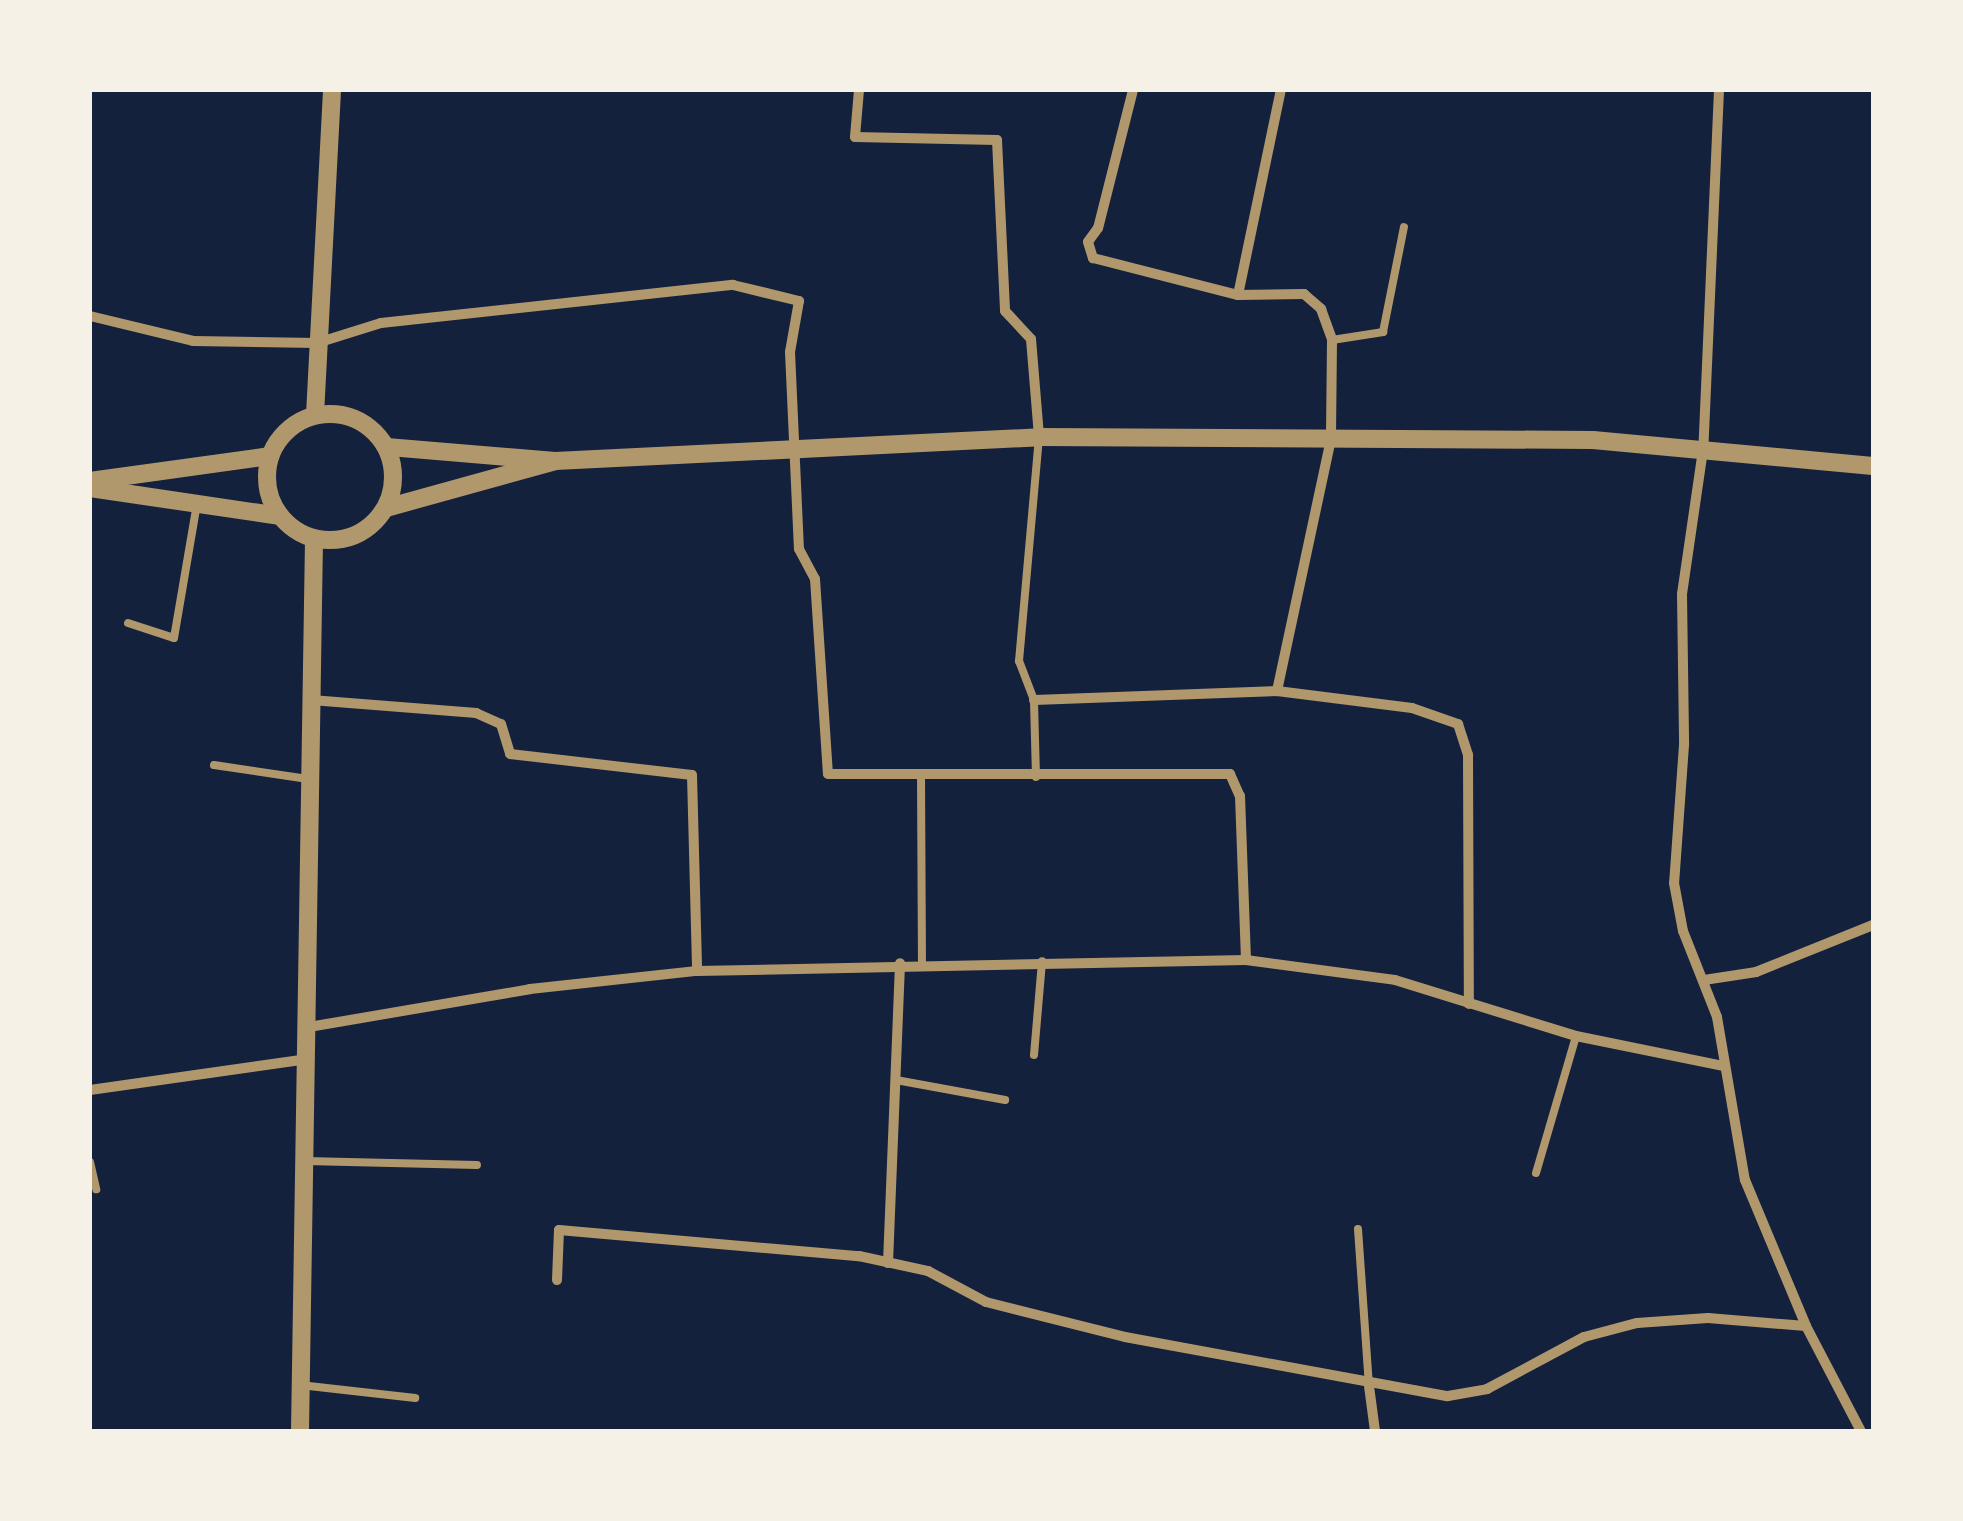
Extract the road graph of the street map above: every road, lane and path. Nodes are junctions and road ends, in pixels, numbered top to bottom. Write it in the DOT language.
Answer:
graph roads {
  1 [pos="332,90"];
  2 [pos="859,90"];
  3 [pos="1133,90"];
  4 [pos="1281,90"];
  5 [pos="1719,90"];
  6 [pos="1404,226"];
  7 [pos="1238,295"];
  8 [pos="90,316"];
  9 [pos="1332,340"];
  10 [pos="318,343"];
  11 [pos="315,415"];
  12 [pos="1039,436"];
  13 [pos="1332,439"];
  14 [pos="387,447"];
  15 [pos="796,448"];
  16 [pos="1703,450"];
  17 [pos="270,456"];
  18 [pos="555,461"];
  19 [pos="1873,466"];
  20 [pos="90,484"];
  21 [pos="198,504"];
  22 [pos="386,508"];
  23 [pos="279,516"];
  24 [pos="314,538"];
  25 [pos="128,623"];
  26 [pos="1277,692"];
  27 [pos="310,700"];
  28 [pos="1034,700"];
  29 [pos="214,765"];
  30 [pos="922,776"];
  31 [pos="1036,777"];
  32 [pos="308,779"];
  33 [pos="1873,924"];
  34 [pos="1246,960"];
  35 [pos="1042,961"];
  36 [pos="922,962"];
  37 [pos="900,963"];
  38 [pos="697,972"];
  39 [pos="1704,980"];
  40 [pos="1469,1004"];
  41 [pos="302,1028"];
  42 [pos="1576,1036"];
  43 [pos="1034,1055"];
  44 [pos="301,1060"];
  45 [pos="1724,1066"];
  46 [pos="896,1080"];
  47 [pos="90,1090"];
  48 [pos="1005,1100"];
  49 [pos="301,1161"];
  50 [pos="90,1162"];
  51 [pos="478,1165"];
  52 [pos="1536,1173"];
  53 [pos="96,1189"];
  54 [pos="1358,1229"];
  55 [pos="888,1262"];
  56 [pos="557,1280"];
  57 [pos="1806,1326"];
  58 [pos="300,1385"];
  59 [pos="1370,1386"];
  60 [pos="415,1398"];
  61 [pos="300,1431"];
  62 [pos="1376,1431"];
  63 [pos="1861,1431"];
  1 -- 10 [label="street"];
  2 -- 12 [label="street"];
  3 -- 7 [label="street"];
  4 -- 7 [label="street"];
  5 -- 16 [label="street"];
  6 -- 9 [label="lane"];
  7 -- 9 [label="street"];
  8 -- 10 [label="street"];
  9 -- 13 [label="street"];
  10 -- 11 [label="street"];
  10 -- 15 [label="street"];
  11 -- 14 [label="street"];
  11 -- 17 [label="street"];
  12 -- 13 [label="street"];
  12 -- 15 [label="street"];
  12 -- 28 [label="lane"];
  13 -- 16 [label="street"];
  13 -- 26 [label="street"];
  14 -- 18 [label="street"];
  14 -- 22 [label="street"];
  15 -- 18 [label="street"];
  15 -- 30 [label="street"];
  16 -- 19 [label="street"];
  16 -- 39 [label="street"];
  17 -- 20 [label="street"];
  17 -- 23 [label="street"];
  18 -- 22 [label="street"];
  20 -- 21 [label="street"];
  21 -- 23 [label="street"];
  21 -- 25 [label="lane"];
  22 -- 24 [label="street"];
  23 -- 24 [label="street"];
  24 -- 27 [label="street"];
  26 -- 28 [label="street"];
  26 -- 40 [label="street"];
  27 -- 32 [label="street"];
  27 -- 38 [label="street"];
  28 -- 31 [label="lane"];
  29 -- 32 [label="lane"];
  30 -- 31 [label="street"];
  30 -- 36 [label="lane"];
  31 -- 34 [label="street"];
  32 -- 41 [label="street"];
  33 -- 39 [label="street"];
  34 -- 35 [label="street"];
  34 -- 40 [label="street"];
  35 -- 36 [label="street"];
  35 -- 43 [label="lane"];
  36 -- 37 [label="street"];
  37 -- 38 [label="street"];
  37 -- 46 [label="street"];
  38 -- 41 [label="street"];
  39 -- 45 [label="street"];
  40 -- 42 [label="street"];
  41 -- 44 [label="street"];
  42 -- 45 [label="street"];
  42 -- 52 [label="lane"];
  44 -- 47 [label="street"];
  44 -- 49 [label="street"];
  45 -- 57 [label="street"];
  46 -- 48 [label="lane"];
  46 -- 55 [label="street"];
  49 -- 51 [label="lane"];
  49 -- 58 [label="street"];
  50 -- 53 [label="lane"];
  54 -- 59 [label="lane"];
  55 -- 56 [label="street"];
  55 -- 59 [label="street"];
  57 -- 59 [label="street"];
  57 -- 63 [label="street"];
  58 -- 60 [label="lane"];
  58 -- 61 [label="street"];
  59 -- 62 [label="street"];
}
